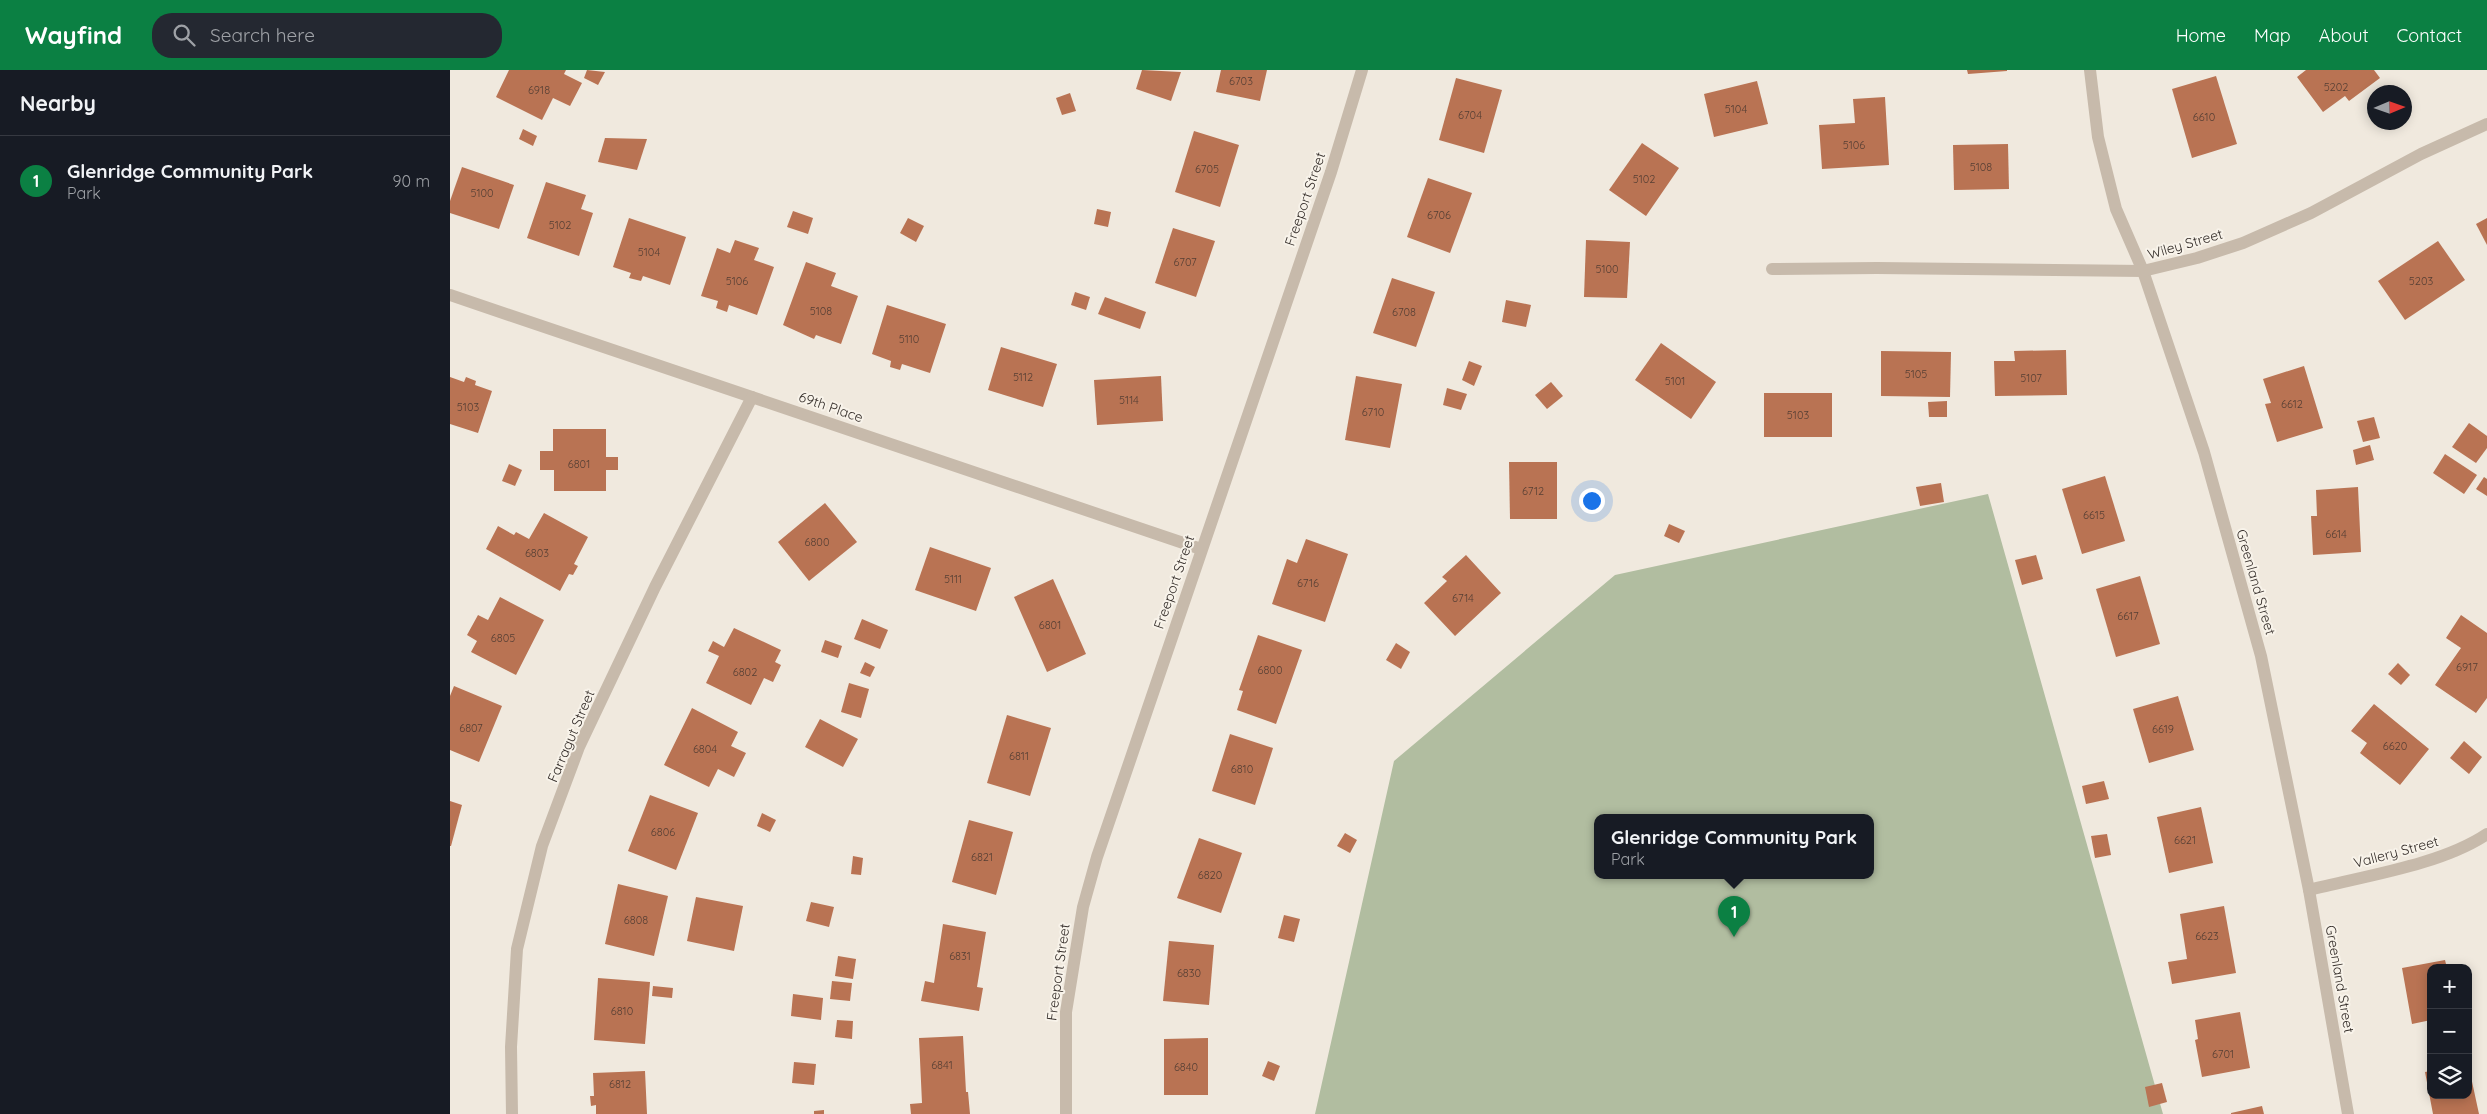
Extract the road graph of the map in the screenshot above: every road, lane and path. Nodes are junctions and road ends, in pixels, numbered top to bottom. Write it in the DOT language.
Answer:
graph roads {
  1 [pos="1362,70"];
  2 [pos="2090,70"];
  3 [pos="2487,124"];
  4 [pos="1772,269"];
  5 [pos="2143,271"];
  6 [pos="450,295"];
  7 [pos="752,397"];
  8 [pos="1202,549"];
  9 [pos="2487,834"];
  10 [pos="2310,890"];
  11 [pos="512,1114"];
  12 [pos="1066,1114"];
  13 [pos="2348,1114"];
  1 -- 8 [label="street, Freeport Street"];
  2 -- 5 [label="street, Greenland Street"];
  3 -- 5 [label="street, Wiley Street"];
  4 -- 5 [label="street, Wiley Street"];
  5 -- 10 [label="street, Greenland Street"];
  6 -- 7 [label="street, 69th Place"];
  7 -- 8 [label="street, 69th Place"];
  7 -- 11 [label="street, Farragut Street"];
  8 -- 12 [label="street, Freeport Street"];
  9 -- 10 [label="street, Vallery Street"];
  10 -- 13 [label="street, Greenland Street"];
}
